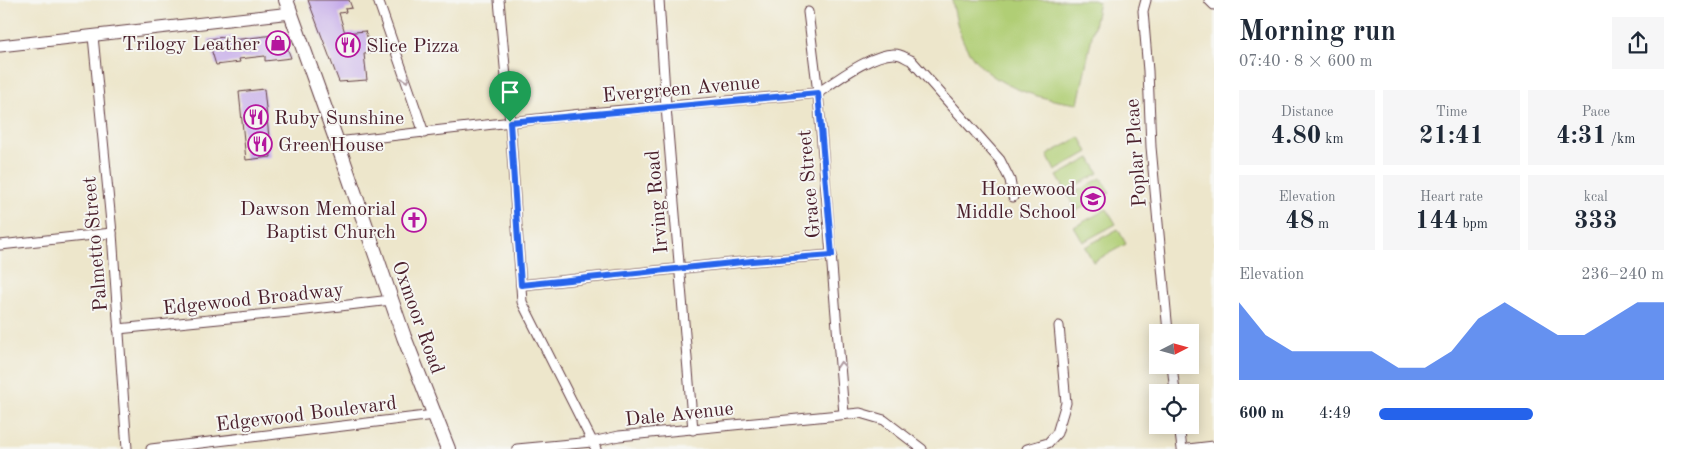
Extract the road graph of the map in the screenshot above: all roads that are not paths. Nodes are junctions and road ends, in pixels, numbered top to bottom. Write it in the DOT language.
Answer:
graph roads {
  1 [pos="378,0"];
  2 [pos="499,0"];
  3 [pos="659,0"];
  4 [pos="1146,0"];
  5 [pos="1209,0"];
  6 [pos="1214,5"];
  7 [pos="288,6"];
  8 [pos="808,12"];
  9 [pos="94,36"];
  10 [pos="0,46"];
  11 [pos="818,93"];
  12 [pos="666,107"];
  13 [pos="510,122"];
  14 [pos="424,132"];
  15 [pos="338,142"];
  16 [pos="1013,197"];
  17 [pos="112,233"];
  18 [pos="0,245"];
  19 [pos="832,255"];
  20 [pos="679,270"];
  21 [pos="521,285"];
  22 [pos="391,300"];
  23 [pos="1167,324"];
  24 [pos="1059,326"];
  25 [pos="118,329"];
  26 [pos="844,414"];
  27 [pos="434,415"];
  28 [pos="693,430"];
  29 [pos="1180,434"];
  30 [pos="594,446"];
  31 [pos="1214,446"];
  32 [pos="127,449"];
  33 [pos="151,449"];
  34 [pos="448,449"];
  35 [pos="517,449"];
  36 [pos="922,449"];
  37 [pos="1027,449"];
  38 [pos="1182,449"];
  39 [pos="1188,449"];
  1 -- 14 [label="street, one-way"];
  2 -- 13 [label="street"];
  3 -- 12 [label="street, Irving Road"];
  4 -- 23 [label="street, Poplar Plcae"];
  5 -- 6 [label="street"];
  7 -- 9 [label="street"];
  7 -- 15 [label="main road, Oxmoor Road"];
  8 -- 11 [label="street, Grace Street"];
  9 -- 10 [label="street"];
  9 -- 17 [label="street, Palmetto Street"];
  11 -- 12 [label="street, Evergreen Avenue"];
  11 -- 16 [label="street"];
  11 -- 19 [label="street, Grace Street"];
  12 -- 13 [label="street, Evergreen Avenue"];
  12 -- 20 [label="street, Irving Road"];
  13 -- 14 [label="street, Evergreen Avenue"];
  13 -- 21 [label="street"];
  14 -- 15 [label="street, Evergreen Avenue"];
  15 -- 22 [label="main road, Oxmoor Road"];
  17 -- 18 [label="street"];
  17 -- 25 [label="street, Palmetto Street"];
  19 -- 20 [label="street"];
  26 -- 19 [label="street, Grace Street, one-way"];
  20 -- 21 [label="street"];
  20 -- 28 [label="street, Irving Road"];
  21 -- 30 [label="street"];
  22 -- 25 [label="street, Edgewood Broadway"];
  22 -- 27 [label="main road, Oxmoor Road"];
  24 -- 37 [label="street"];
  25 -- 32 [label="street, Palmetto Street"];
  26 -- 28 [label="street, Dale Avenue"];
  26 -- 36 [label="street, Dale Avenue"];
  27 -- 33 [label="street, Edgewood Boulevard"];
  27 -- 34 [label="main road, Oxmoor Road"];
  28 -- 30 [label="street, Dale Avenue"];
  29 -- 38 [label="street"];
  30 -- 35 [label="street, Dale Avenue"];
  31 -- 39 [label="street"];
}
